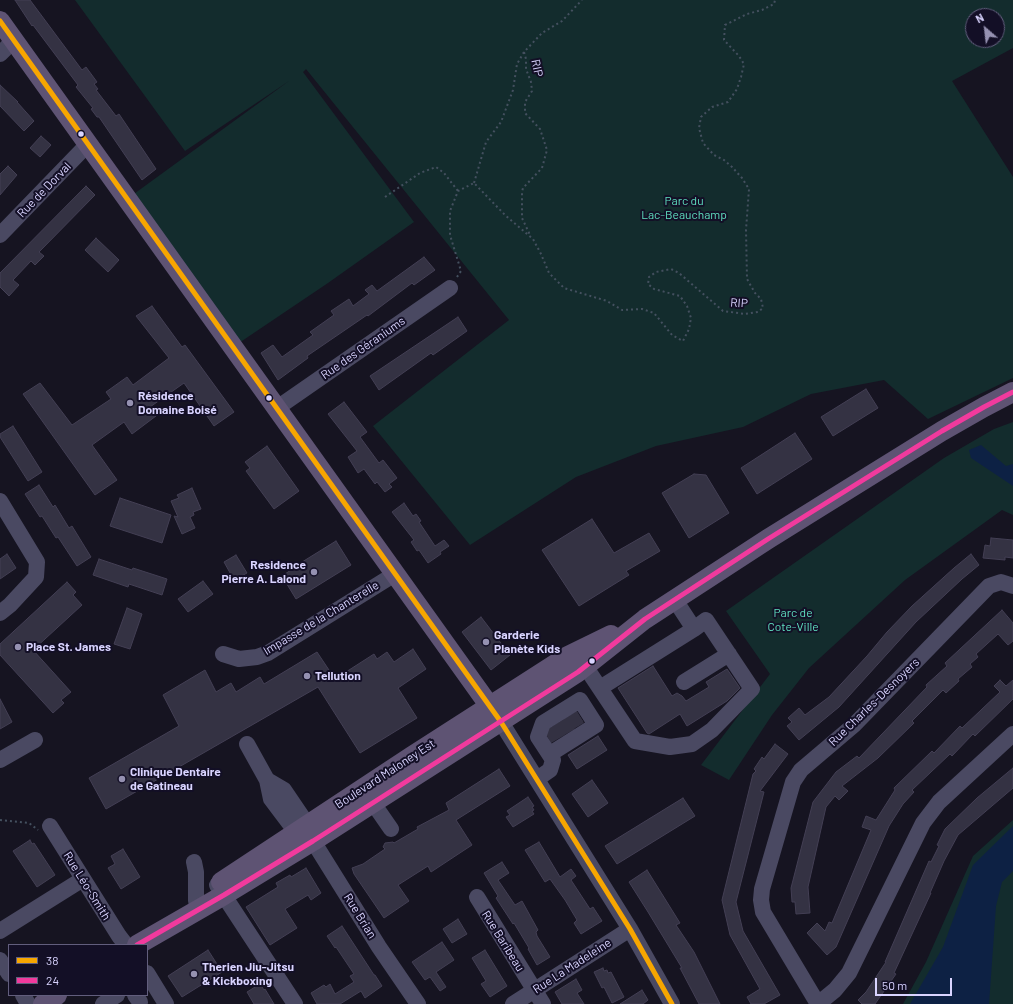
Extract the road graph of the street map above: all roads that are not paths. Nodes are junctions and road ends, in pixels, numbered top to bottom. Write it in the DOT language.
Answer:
graph roads {
  1 [pos="0,21"];
  2 [pos="14,40"];
  3 [pos="0,54"];
  4 [pos="88,144"];
  5 [pos="0,235"];
  6 [pos="450,288"];
  7 [pos="1013,392"];
  8 [pos="277,408"];
  9 [pos="0,501"];
  10 [pos="395,574"];
  11 [pos="1013,586"];
  12 [pos="674,600"];
  13 [pos="0,613"];
  14 [pos="646,619"];
  15 [pos="694,629"];
  16 [pos="223,654"];
  17 [pos="729,654"];
  18 [pos="586,666"];
  19 [pos="566,680"];
  20 [pos="684,682"];
  21 [pos="600,688"];
  22 [pos="540,696"];
  23 [pos="580,700"];
  24 [pos="495,714"];
  25 [pos="562,728"];
  26 [pos="1013,734"];
  27 [pos="35,740"];
  28 [pos="246,744"];
  29 [pos="0,760"];
  30 [pos="536,779"];
  31 [pos="373,803"];
  32 [pos="46,829"];
  33 [pos="391,830"];
  34 [pos="305,831"];
  35 [pos="194,862"];
  36 [pos="83,879"];
  37 [pos="221,890"];
  38 [pos="477,897"];
  39 [pos="196,901"];
  40 [pos="630,929"];
  41 [pos="0,931"];
  42 [pos="125,944"];
  43 [pos="137,944"];
  44 [pos="138,944"];
  45 [pos="0,960"];
  46 [pos="8,972"];
  47 [pos="148,975"];
  48 [pos="534,990"];
  49 [pos="55,996"];
  50 [pos="115,996"];
  51 [pos="43,1004"];
  52 [pos="103,1004"];
  53 [pos="166,1004"];
  54 [pos="295,1004"];
  55 [pos="418,1004"];
  56 [pos="513,1004"];
  57 [pos="543,1004"];
  58 [pos="672,1004"];
  59 [pos="818,1004"];
  1 -- 2 [label="main road"];
  2 -- 3 [label="street"];
  2 -- 4 [label="main road"];
  4 -- 5 [label="street, Rue de Dorval"];
  4 -- 8 [label="main road"];
  6 -- 8 [label="street, Rue des Géraniums"];
  7 -- 12 [label="main road, Boulevard Maloney Est"];
  8 -- 10 [label="main road"];
  9 -- 13 [label="street"];
  10 -- 16 [label="street, Impasse de la Chanterelle"];
  10 -- 24 [label="main road"];
  11 -- 59 [label="street, Rue Charles-Desnoyers"];
  12 -- 14 [label="main road, Boulevard Maloney Est"];
  12 -- 15 [label="street"];
  14 -- 18 [label="main road, Boulevard Maloney Est"];
  14 -- 24 [label="main road, Boulevard Maloney Est"];
  15 -- 17 [label="street"];
  15 -- 21 [label="street"];
  17 -- 20 [label="street"];
  17 -- 21 [label="street"];
  18 -- 19 [label="main road, Boulevard Maloney Est"];
  18 -- 21 [label="street"];
  19 -- 22 [label="main road, Boulevard Maloney Est"];
  19 -- 23 [label="street"];
  22 -- 24 [label="main road, Boulevard Maloney Est"];
  22 -- 25 [label="street"];
  23 -- 25 [label="street"];
  23 -- 25 [label="street"];
  24 -- 30 [label="street"];
  24 -- 31 [label="main road, Boulevard Maloney Est"];
  24 -- 34 [label="main road, Boulevard Maloney Est"];
  25 -- 30 [label="street"];
  26 -- 59 [label="street, Rue Charles-Desnoyers"];
  27 -- 29 [label="street"];
  28 -- 34 [label="street, Rue Brian"];
  30 -- 40 [label="street"];
  31 -- 33 [label="street"];
  31 -- 34 [label="main road, Boulevard Maloney Est"];
  32 -- 36 [label="street, Rue Léo-Smith"];
  34 -- 37 [label="main road, Boulevard Maloney Est"];
  34 -- 55 [label="street, Rue Brian"];
  35 -- 39 [label="street"];
  36 -- 41 [label="street"];
  36 -- 42 [label="street, Rue Léo-Smith"];
  37 -- 39 [label="main road, Boulevard Maloney Est"];
  37 -- 44 [label="main road, Boulevard Maloney Est"];
  37 -- 54 [label="street"];
  38 -- 48 [label="street, Rue Baribeau"];
  39 -- 43 [label="main road, Boulevard Maloney Est"];
  40 -- 48 [label="street, Rue La Madeleine"];
  40 -- 58 [label="street"];
  45 -- 46 [label="street"];
  47 -- 53 [label="street"];
  48 -- 56 [label="street, Rue La Madeleine"];
  48 -- 57 [label="street, Rue Baribeau"];
  49 -- 51 [label="main road"];
  50 -- 52 [label="street"];
}
